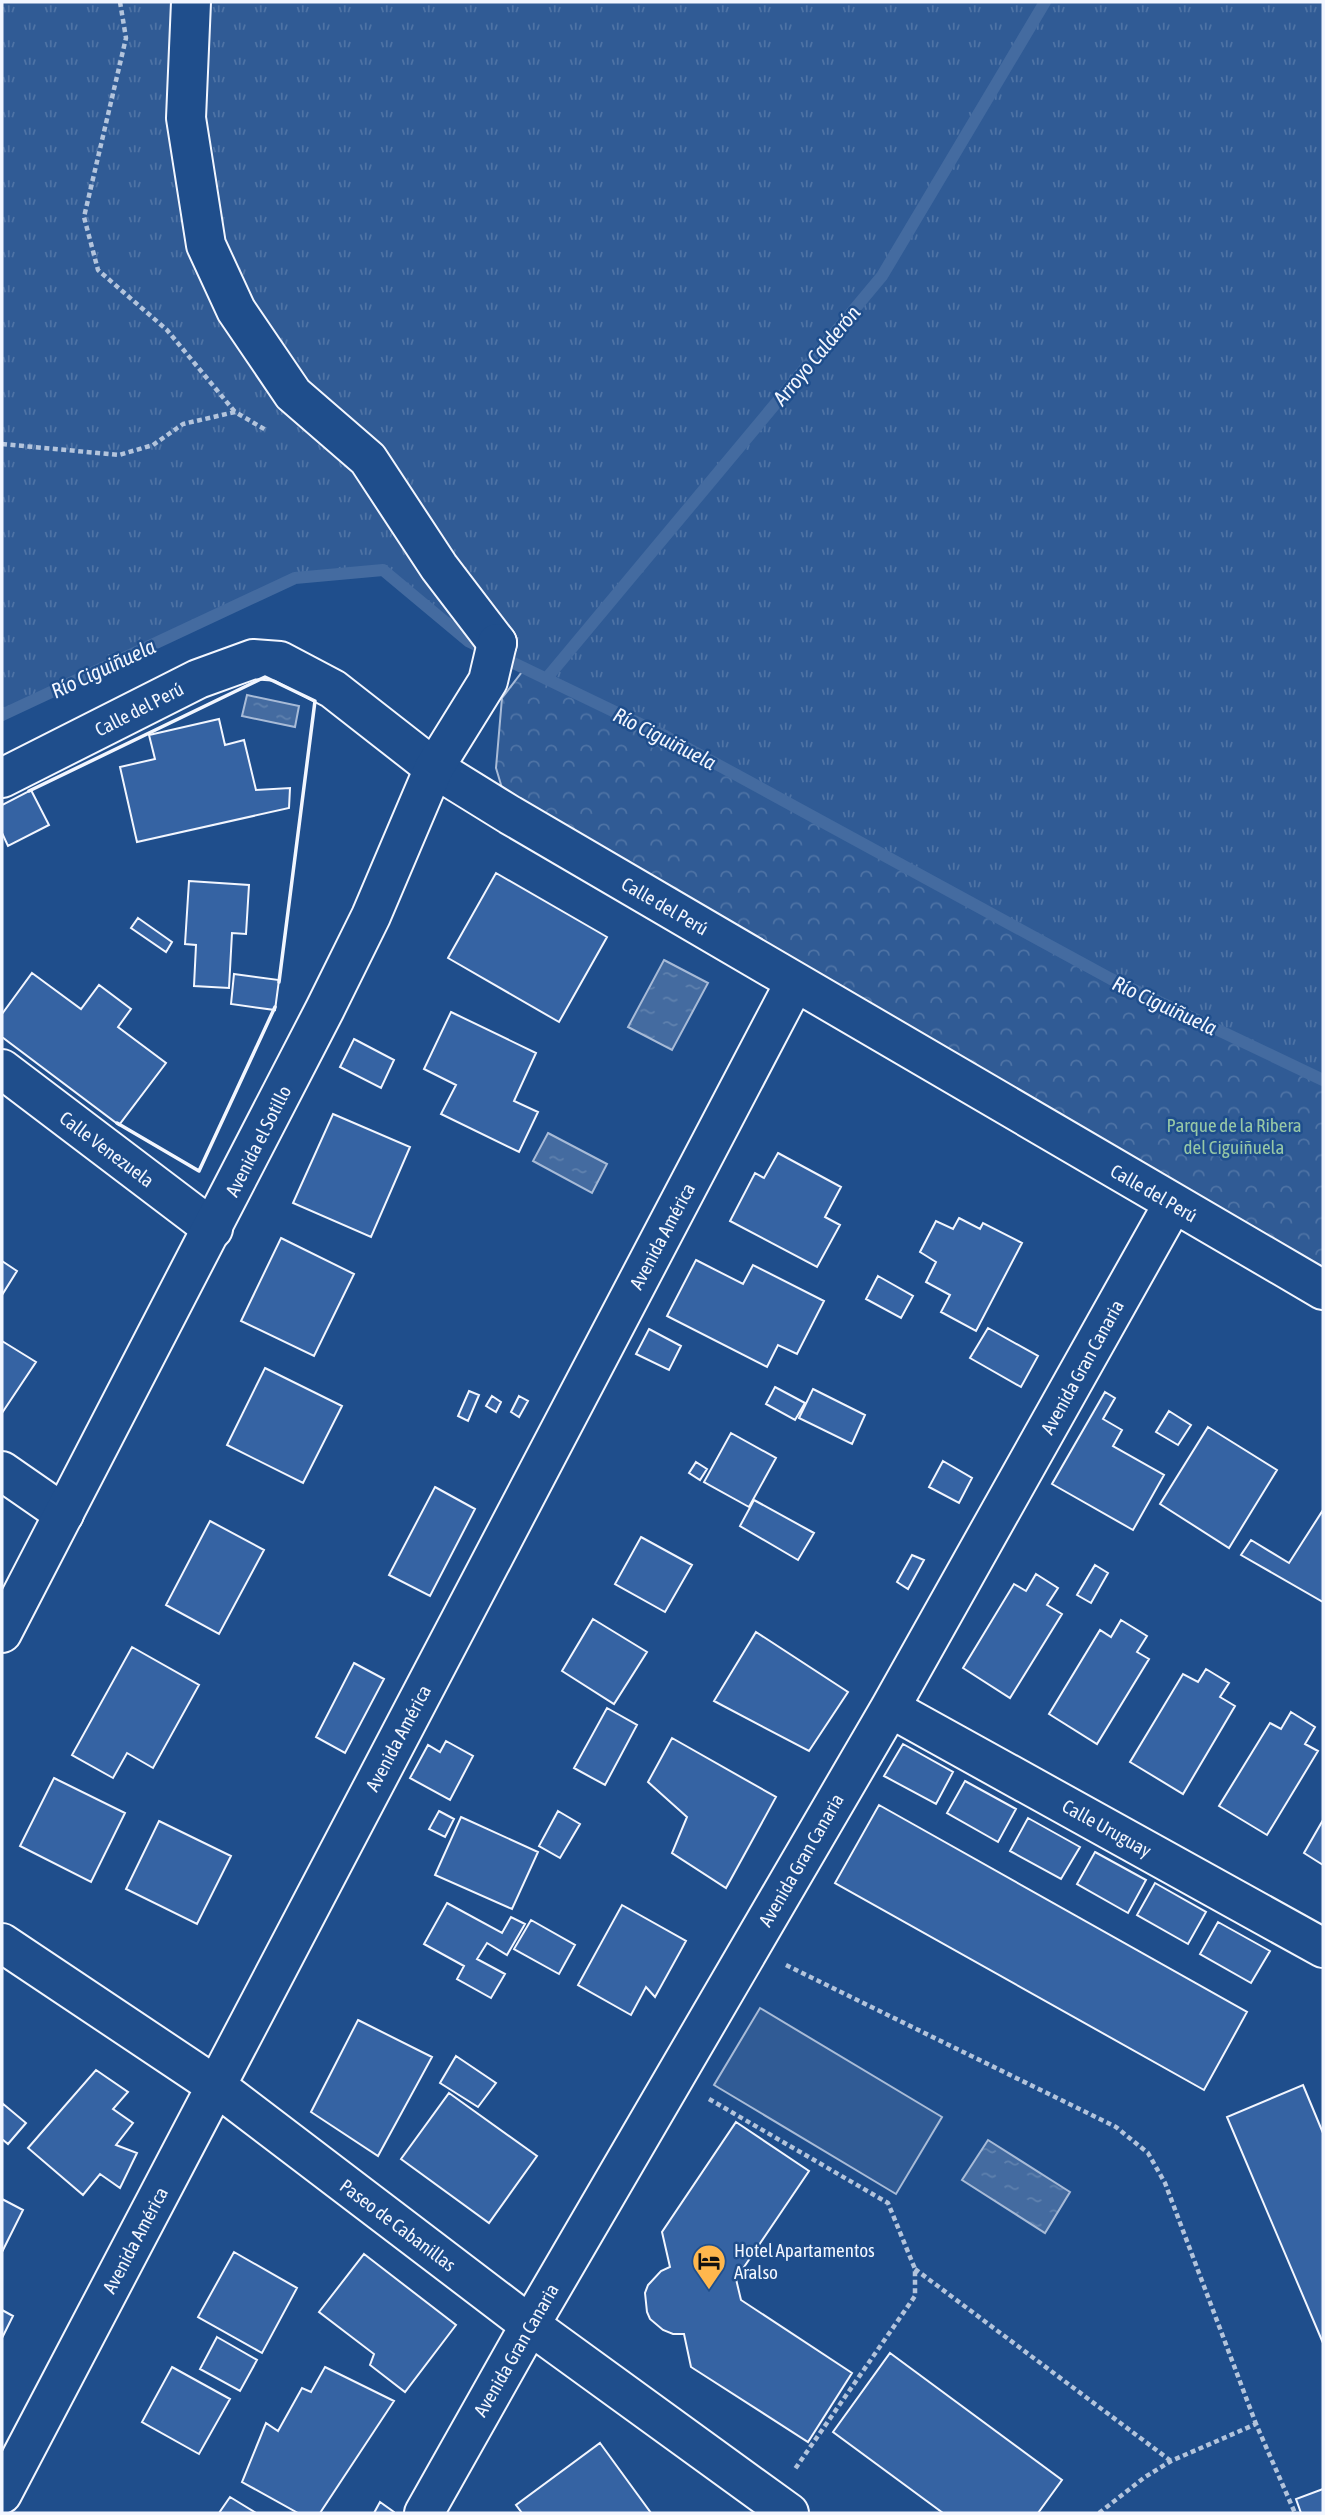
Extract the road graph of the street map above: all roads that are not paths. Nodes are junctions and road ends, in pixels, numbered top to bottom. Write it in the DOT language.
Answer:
graph roads {
  1 [pos="191,2"];
  2 [pos="434,768"];
  3 [pos="2,778"];
  4 [pos="795,982"];
  5 [pos="2,1069"];
  6 [pos="1173,1204"];
  7 [pos="213,1229"];
  8 [pos="1323,1290"];
  9 [pos="2,1471"];
  10 [pos="64,1514"];
  11 [pos="2,1633"];
  12 [pos="890,1708"];
  13 [pos="2,1943"];
  14 [pos="1323,1948"];
  15 [pos="216,2086"];
  16 [pos="530,2325"];
  17 [pos="2,2494"];
  18 [pos="781,2507"];
  19 [pos="424,2513"];
  1 -- 2 [label="street, Avenida el Sotillo"];
  2 -- 3 [label="street, Calle del Perú"];
  2 -- 4 [label="street, Calle del Perú"];
  2 -- 7 [label="street, Avenida el Sotillo"];
  4 -- 6 [label="street, Calle del Perú"];
  4 -- 15 [label="street, Avenida América"];
  5 -- 7 [label="street, Calle Venezuela"];
  6 -- 8 [label="street, Calle del Perú"];
  6 -- 12 [label="street, Avenida Gran Canaria"];
  7 -- 10 [label="street, Avenida el Sotillo"];
  9 -- 10 [label="street"];
  10 -- 11 [label="street, Avenida el Sotillo"];
  12 -- 14 [label="street, Calle Uruguay"];
  12 -- 16 [label="street, Avenida Gran Canaria"];
  13 -- 15 [label="street, Paseo de Cabanillas"];
  15 -- 16 [label="street, Paseo de Cabanillas"];
  15 -- 17 [label="street, Avenida América"];
  16 -- 18 [label="street, Paseo de Cabanillas"];
  16 -- 19 [label="street, Avenida Gran Canaria"];
}
